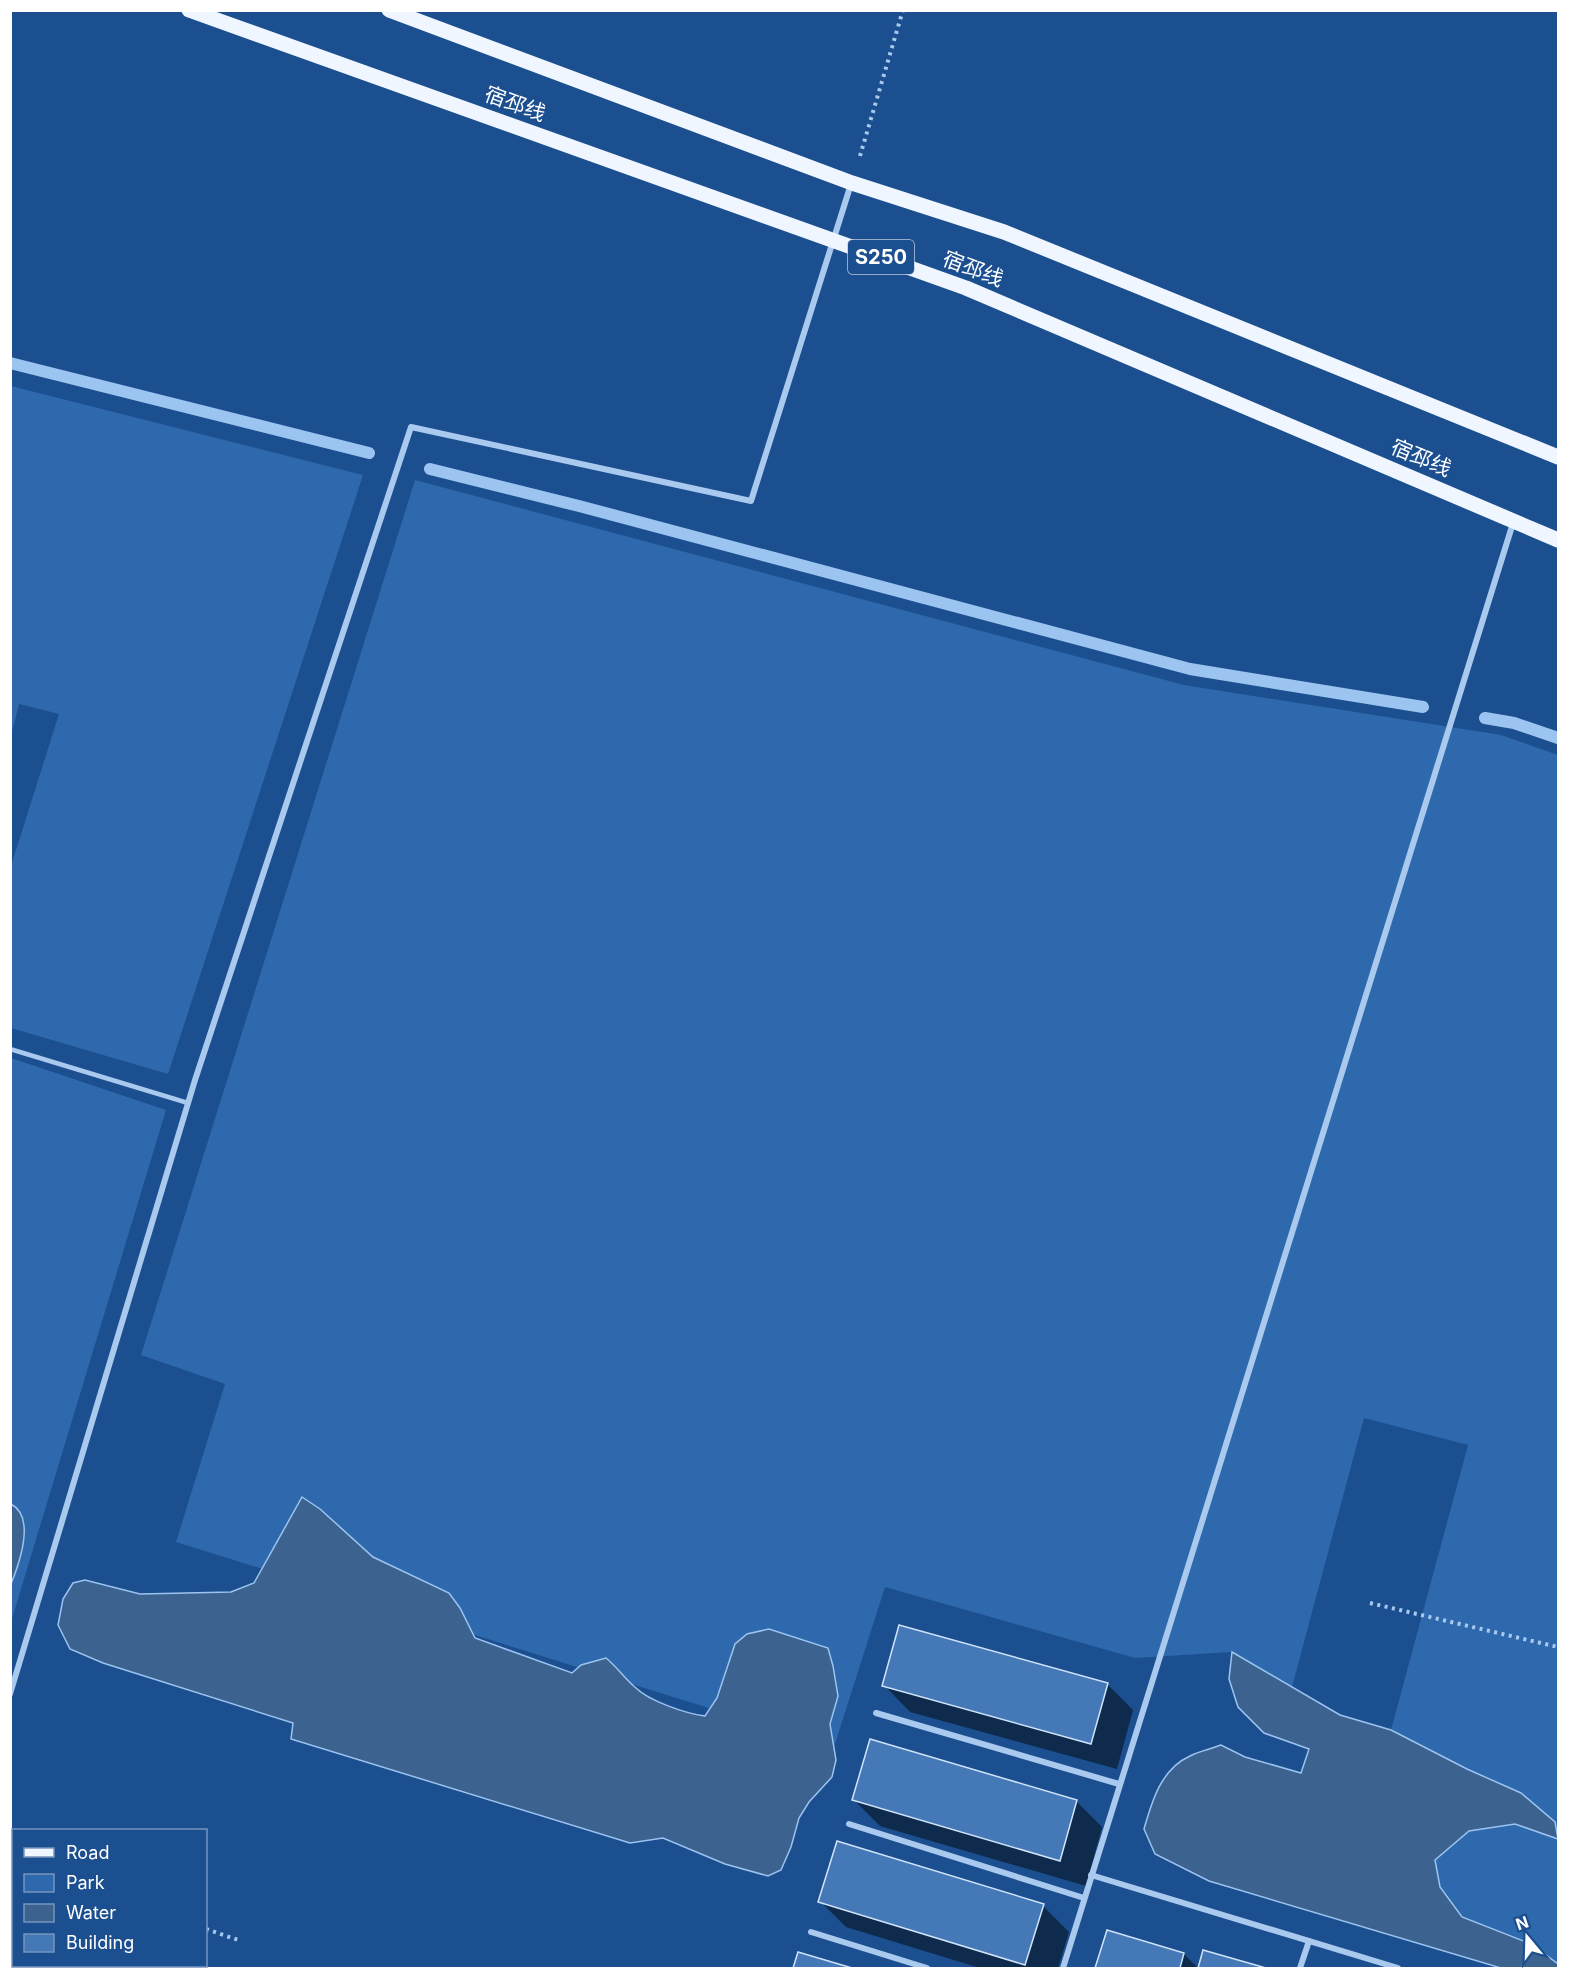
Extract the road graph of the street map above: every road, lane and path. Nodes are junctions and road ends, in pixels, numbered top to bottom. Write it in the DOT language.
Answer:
graph roads {
  1 [pos="189,10"];
  2 [pos="389,10"];
  3 [pos="903,10"];
  4 [pos="852,183"];
  5 [pos="832,240"];
  6 [pos="1558,457"];
  7 [pos="1514,521"];
  8 [pos="1558,540"];
  9 [pos="10,1049"];
  10 [pos="188,1103"];
  11 [pos="1370,1603"];
  12 [pos="1558,1647"];
  13 [pos="10,1694"];
  14 [pos="876,1713"];
  15 [pos="1119,1784"];
  16 [pos="849,1824"];
  17 [pos="1091,1875"];
  18 [pos="1084,1898"];
  19 [pos="207,1929"];
  20 [pos="811,1932"];
  21 [pos="241,1941"];
  22 [pos="1309,1941"];
  23 [pos="927,1968"];
  24 [pos="1063,1968"];
  25 [pos="1300,1968"];
  26 [pos="1398,1968"];
  1 -- 5 [label="main road, 宿邳线 / S250"];
  2 -- 4 [label="main road, 宿邳线"];
  3 -- 4 [label="path"];
  4 -- 5 [label="street"];
  4 -- 6 [label="main road, 宿邳线"];
  5 -- 7 [label="main road, 宿邳线 / S250"];
  5 -- 10 [label="street"];
  7 -- 8 [label="main road, 宿邳线 / S250"];
  7 -- 15 [label="street"];
  9 -- 10 [label="lane"];
  10 -- 13 [label="street"];
  11 -- 12 [label="path"];
  14 -- 15 [label="street"];
  15 -- 17 [label="street"];
  16 -- 18 [label="street"];
  17 -- 18 [label="street"];
  17 -- 22 [label="street"];
  18 -- 24 [label="street"];
  19 -- 21 [label="path"];
  20 -- 23 [label="street"];
  22 -- 25 [label="street"];
  22 -- 26 [label="street"];
}
